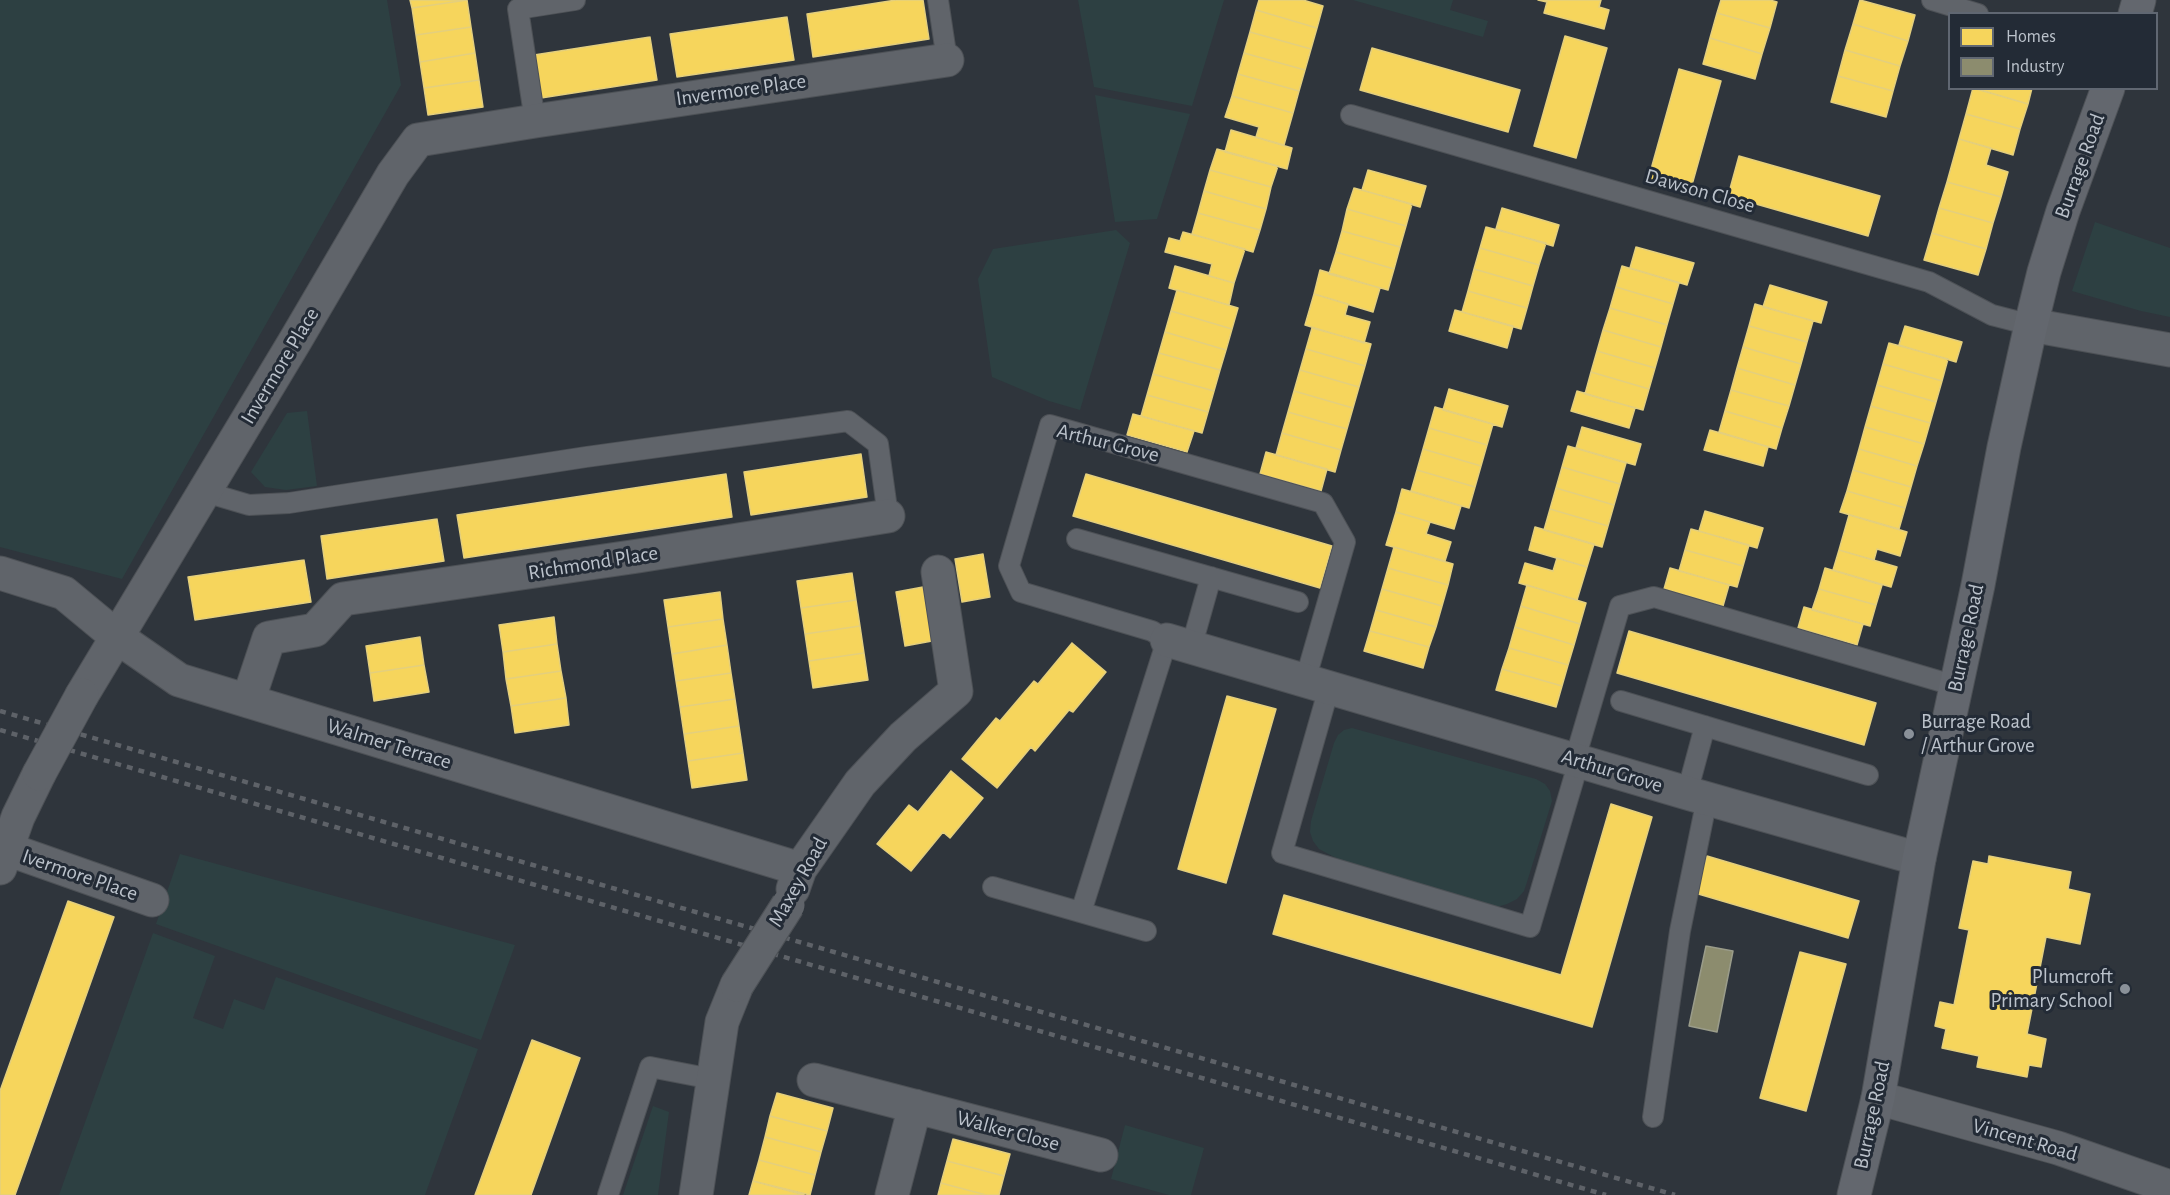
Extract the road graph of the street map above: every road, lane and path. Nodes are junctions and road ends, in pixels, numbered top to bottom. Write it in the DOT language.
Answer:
graph roads {
  1 [pos="575,0"];
  2 [pos="938,0"];
  3 [pos="1932,0"];
  4 [pos="1971,12"];
  5 [pos="947,60"];
  6 [pos="2107,90"];
  7 [pos="1351,115"];
  8 [pos="535,121"];
  9 [pos="2031,325"];
  10 [pos="2170,350"];
  11 [pos="205,492"];
  12 [pos="888,516"];
  13 [pos="1077,539"];
  14 [pos="938,572"];
  15 [pos="0,573"];
  16 [pos="1211,577"];
  17 [pos="1298,602"];
  18 [pos="117,637"];
  19 [pos="1179,644"];
  20 [pos="1317,684"];
  21 [pos="1956,686"];
  22 [pos="82,695"];
  23 [pos="248,701"];
  24 [pos="1621,701"];
  25 [pos="1705,726"];
  26 [pos="1577,760"];
  27 [pos="1868,775"];
  28 [pos="1697,796"];
  29 [pos="3,859"];
  30 [pos="1920,859"];
  31 [pos="800,869"];
  32 [pos="993,887"];
  33 [pos="152,900"];
  34 [pos="1081,912"];
  35 [pos="1146,931"];
  36 [pos="712,1079"];
  37 [pos="814,1080"];
  38 [pos="1878,1098"];
  39 [pos="915,1106"];
  40 [pos="1653,1117"];
  41 [pos="1101,1155"];
  42 [pos="2170,1187"];
  43 [pos="608,1195"];
  44 [pos="696,1195"];
  45 [pos="892,1195"];
  46 [pos="1854,1195"];
  1 -- 8 [label="lane"];
  2 -- 5 [label="lane"];
  3 -- 4 [label="lane"];
  5 -- 8 [label="street, Invermore Place"];
  6 -- 9 [label="street, Burrage Road"];
  7 -- 9 [label="lane, Dawson Close"];
  8 -- 11 [label="street, Invermore Place"];
  9 -- 10 [label="street"];
  9 -- 21 [label="street, Burrage Road"];
  11 -- 12 [label="lane, Richmond Place"];
  11 -- 18 [label="street, Invermore Place"];
  12 -- 23 [label="street, Richmond Place"];
  13 -- 16 [label="lane"];
  14 -- 31 [label="street, Maxey Road"];
  15 -- 18 [label="street, Walmer Terrace"];
  16 -- 17 [label="lane"];
  16 -- 19 [label="lane"];
  18 -- 22 [label="street, Invermore Place"];
  18 -- 23 [label="street, Walmer Terrace"];
  19 -- 20 [label="street, Arthur Grove"];
  19 -- 20 [label="lane, Arthur Grove"];
  19 -- 34 [label="lane"];
  20 -- 26 [label="street, Arthur Grove"];
  20 -- 26 [label="lane"];
  21 -- 26 [label="lane"];
  21 -- 30 [label="street, Burrage Road"];
  22 -- 29 [label="street, Ivermore Place, bridge"];
  23 -- 31 [label="street, Walmer Terrace"];
  24 -- 25 [label="lane"];
  25 -- 27 [label="lane"];
  25 -- 28 [label="lane"];
  26 -- 28 [label="street, Arthur Grove"];
  28 -- 30 [label="street, Arthur Grove"];
  28 -- 40 [label="lane"];
  29 -- 33 [label="street, Ivermore Place"];
  30 -- 38 [label="street, Burrage Road"];
  31 -- 36 [label="street, Maxey Road, bridge"];
  32 -- 34 [label="lane"];
  34 -- 35 [label="lane"];
  36 -- 43 [label="lane"];
  36 -- 44 [label="street, Maxey Road"];
  37 -- 39 [label="street, Walker Close"];
  38 -- 42 [label="street, Vincent Road"];
  38 -- 46 [label="street, Burrage Road"];
  39 -- 41 [label="street, Walker Close"];
  39 -- 45 [label="street"];
}
